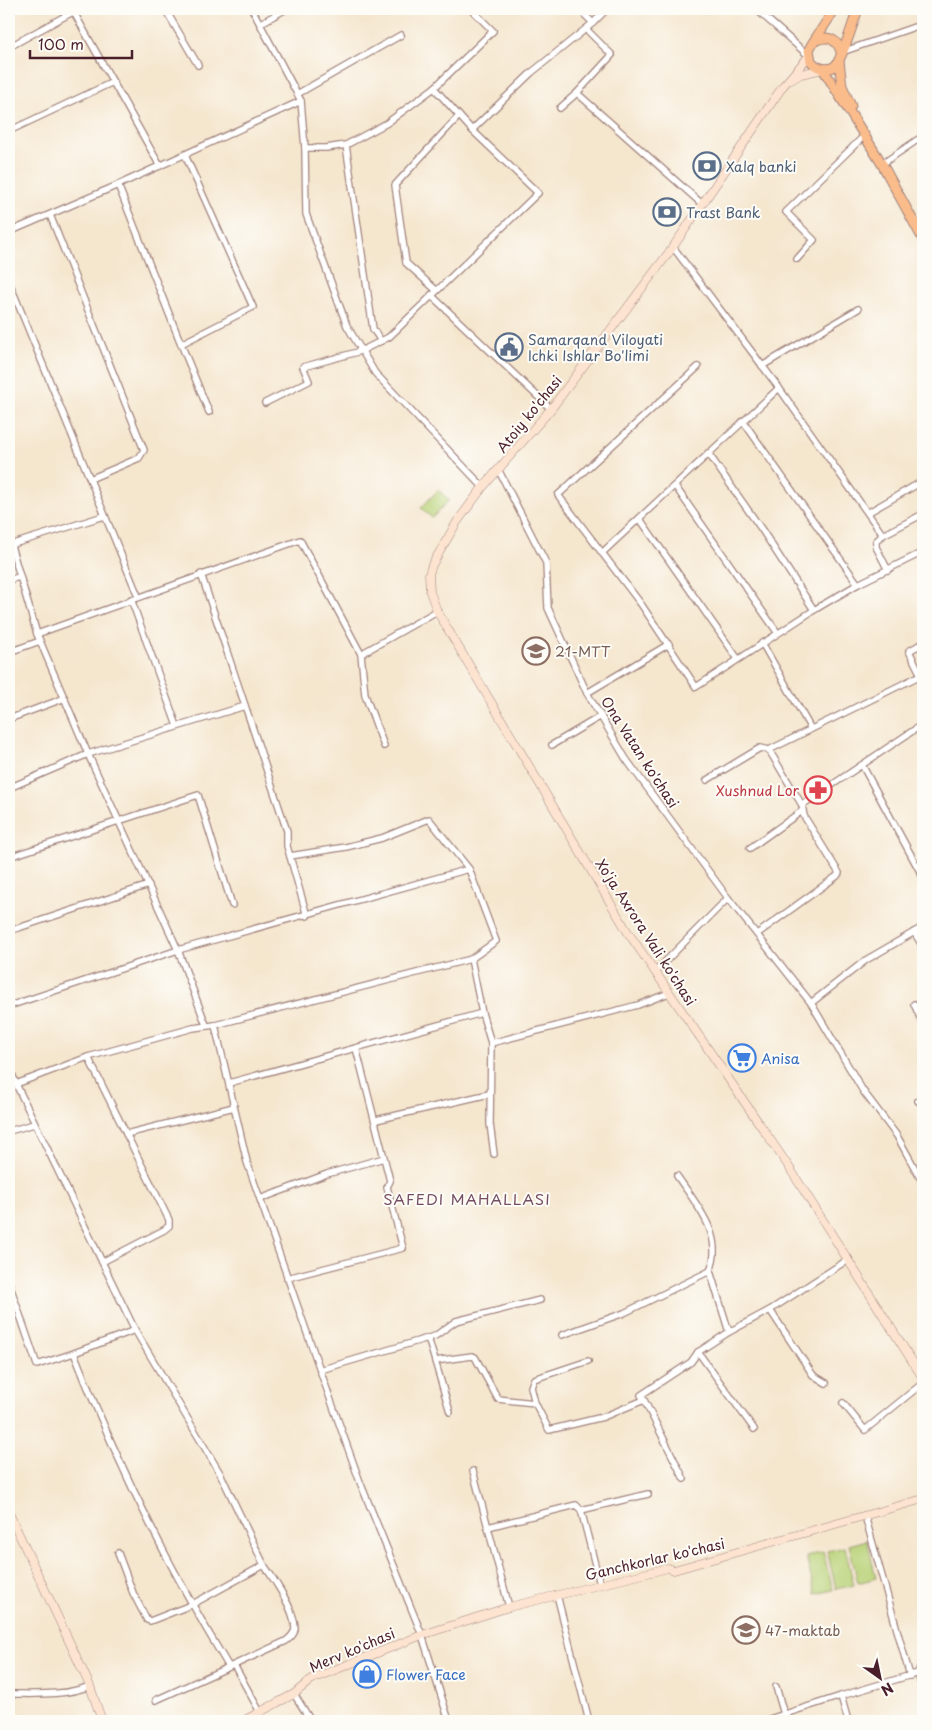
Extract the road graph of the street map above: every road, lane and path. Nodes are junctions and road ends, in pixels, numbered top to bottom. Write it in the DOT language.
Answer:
graph roads {
  1 [pos="165,9"];
  2 [pos="252,9"];
  3 [pos="286,9"];
  4 [pos="471,9"];
  5 [pos="579,9"];
  6 [pos="607,9"];
  7 [pos="756,9"];
  8 [pos="835,9"];
  9 [pos="858,9"];
  10 [pos="74,10"];
  11 [pos="261,23"];
  12 [pos="593,23"];
  13 [pos="923,24"];
  14 [pos="586,29"];
  15 [pos="402,35"];
  16 [pos="817,40"];
  17 [pos="9,47"];
  18 [pos="809,56"];
  19 [pos="840,56"];
  20 [pos="198,65"];
  21 [pos="823,69"];
  22 [pos="113,82"];
  23 [pos="783,86"];
  24 [pos="434,88"];
  25 [pos="299,93"];
  26 [pos="577,93"];
  27 [pos="301,101"];
  28 [pos="560,108"];
  29 [pos="460,116"];
  30 [pos="472,130"];
  31 [pos="9,131"];
  32 [pos="864,136"];
  33 [pos="923,136"];
  34 [pos="346,145"];
  35 [pos="305,148"];
  36 [pos="185,155"];
  37 [pos="882,164"];
  38 [pos="160,166"];
  39 [pos="118,185"];
  40 [pos="702,204"];
  41 [pos="50,215"];
  42 [pos="9,232"];
  43 [pos="923,237"];
  44 [pos="673,246"];
  45 [pos="797,259"];
  46 [pos="9,282"];
  47 [pos="434,293"];
  48 [pos="858,309"];
  49 [pos="381,341"];
  50 [pos="181,344"];
  51 [pos="361,351"];
  52 [pos="762,366"];
  53 [pos="698,367"];
  54 [pos="779,388"];
  55 [pos="264,403"];
  56 [pos="551,409"];
  57 [pos="209,412"];
  58 [pos="743,421"];
  59 [pos="708,453"];
  60 [pos="499,471"];
  61 [pos="90,479"];
  62 [pos="923,481"];
  63 [pos="675,486"];
  64 [pos="484,487"];
  65 [pos="869,512"];
  66 [pos="923,514"];
  67 [pos="104,516"];
  68 [pos="640,519"];
  69 [pos="884,535"];
  70 [pos="9,542"];
  71 [pos="602,552"];
  72 [pos="923,552"];
  73 [pos="888,570"];
  74 [pos="201,574"];
  75 [pos="19,577"];
  76 [pos="9,580"];
  77 [pos="858,584"];
  78 [pos="138,596"];
  79 [pos="131,599"];
  80 [pos="814,610"];
  81 [pos="437,611"];
  82 [pos="777,632"];
  83 [pos="37,634"];
  84 [pos="40,641"];
  85 [pos="762,643"];
  86 [pos="923,643"];
  87 [pos="669,644"];
  88 [pos="9,652"];
  89 [pos="361,654"];
  90 [pos="738,660"];
  91 [pos="922,674"];
  92 [pos="587,693"];
  93 [pos="65,698"];
  94 [pos="245,706"];
  95 [pos="601,716"];
  96 [pos="9,720"];
  97 [pos="923,724"];
  98 [pos="177,726"];
  99 [pos="811,729"];
  100 [pos="552,744"];
  101 [pos="384,746"];
  102 [pos="769,750"];
  103 [pos="88,754"];
  104 [pos="862,765"];
  105 [pos="706,780"];
  106 [pos="9,788"];
  107 [pos="802,808"];
  108 [pos="120,820"];
  109 [pos="750,848"];
  110 [pos="290,856"];
  111 [pos="9,857"];
  112 [pos="469,869"];
  113 [pos="923,877"];
  114 [pos="149,885"];
  115 [pos="728,898"];
  116 [pos="232,905"];
  117 [pos="307,916"];
  118 [pos="923,928"];
  119 [pos="9,931"];
  120 [pos="914,932"];
  121 [pos="756,934"];
  122 [pos="923,947"];
  123 [pos="178,950"];
  124 [pos="471,960"];
  125 [pos="655,972"];
  126 [pos="669,993"];
  127 [pos="811,1003"];
  128 [pos="914,1004"];
  129 [pos="9,1006"];
  130 [pos="482,1013"];
  131 [pos="923,1022"];
  132 [pos="206,1025"];
  133 [pos="216,1025"];
  134 [pos="491,1043"];
  135 [pos="356,1048"];
  136 [pos="88,1057"];
  137 [pos="9,1066"];
  138 [pos="229,1083"];
  139 [pos="16,1084"];
  140 [pos="489,1094"];
  141 [pos="234,1108"];
  142 [pos="376,1120"];
  143 [pos="34,1124"];
  144 [pos="9,1131"];
  145 [pos="126,1134"];
  146 [pos="494,1154"];
  147 [pos="384,1158"];
  148 [pos="677,1176"];
  149 [pos="923,1183"];
  150 [pos="260,1200"];
  151 [pos="849,1258"];
  152 [pos="102,1262"];
  153 [pos="710,1271"];
  154 [pos="288,1278"];
  155 [pos="9,1283"];
  156 [pos="540,1300"];
  157 [pos="770,1310"];
  158 [pos="135,1330"];
  159 [pos="729,1332"];
  160 [pos="562,1335"];
  161 [pos="428,1338"];
  162 [pos="698,1352"];
  163 [pos="74,1353"];
  164 [pos="435,1361"];
  165 [pos="588,1361"];
  166 [pos="320,1370"];
  167 [pos="923,1378"];
  168 [pos="923,1383"];
  169 [pos="826,1384"];
  170 [pos="644,1400"];
  171 [pos="535,1403"];
  172 [pos="843,1403"];
  173 [pos="450,1412"];
  174 [pos="754,1429"];
  175 [pos="473,1471"];
  176 [pos="684,1479"];
  177 [pos="648,1494"];
  178 [pos="923,1499"];
  179 [pos="581,1510"];
  180 [pos="9,1513"];
  181 [pos="865,1516"];
  182 [pos="488,1526"];
  183 [pos="118,1553"];
  184 [pos="264,1565"];
  185 [pos="600,1584"];
  186 [pos="557,1596"];
  187 [pos="191,1605"];
  188 [pos="509,1607"];
  189 [pos="422,1635"];
  190 [pos="923,1659"];
  191 [pos="232,1666"];
  192 [pos="918,1673"];
  193 [pos="910,1676"];
  194 [pos="90,1686"];
  195 [pos="776,1688"];
  196 [pos="923,1692"];
  197 [pos="9,1694"];
  198 [pos="294,1694"];
  199 [pos="841,1696"];
  200 [pos="156,1700"];
  201 [pos="260,1712"];
  202 [pos="784,1714"];
  203 [pos="102,1721"];
  204 [pos="243,1721"];
  205 [pos="311,1721"];
  206 [pos="449,1721"];
  207 [pos="589,1721"];
  208 [pos="763,1721"];
  209 [pos="786,1721"];
  210 [pos="848,1721"];
  1 -- 20 [label="street"];
  2 -- 11 [label="street"];
  3 -- 11 [label="street"];
  4 -- 24 [label="street"];
  5 -- 12 [label="street"];
  6 -- 12 [label="street"];
  7 -- 18 [label="street"];
  8 -- 16 [label="main road"];
  9 -- 19 [label="main road"];
  10 -- 17 [label="street"];
  10 -- 22 [label="street"];
  11 -- 25 [label="street"];
  12 -- 14 [label="street"];
  13 -- 19 [label="street"];
  14 -- 26 [label="street"];
  14 -- 30 [label="street"];
  15 -- 25 [label="street"];
  16 -- 18 [label="main road"];
  16 -- 19 [label="main road"];
  18 -- 21 [label="main road"];
  18 -- 23 [label="street, Atoiy ko'chasi"];
  19 -- 21 [label="main road"];
  19 -- 32 [label="main road"];
  21 -- 23 [label="street, Atoiy ko'chasi"];
  21 -- 32 [label="main road"];
  22 -- 31 [label="street"];
  22 -- 38 [label="street"];
  23 -- 40 [label="street, Atoiy ko'chasi"];
  24 -- 29 [label="street"];
  24 -- 34 [label="street"];
  25 -- 27 [label="street"];
  26 -- 28 [label="street"];
  26 -- 40 [label="street"];
  27 -- 35 [label="street"];
  27 -- 36 [label="street"];
  29 -- 30 [label="street"];
  29 -- 47 [label="street"];
  30 -- 47 [label="street"];
  32 -- 37 [label="main road"];
  32 -- 45 [label="street"];
  33 -- 37 [label="street"];
  34 -- 35 [label="street"];
  34 -- 49 [label="street"];
  35 -- 51 [label="street"];
  36 -- 38 [label="street"];
  36 -- 50 [label="street"];
  37 -- 43 [label="main road"];
  38 -- 39 [label="street"];
  39 -- 41 [label="street"];
  39 -- 50 [label="street"];
  40 -- 44 [label="street, Atoiy ko'chasi"];
  41 -- 42 [label="street"];
  41 -- 61 [label="street"];
  44 -- 52 [label="street"];
  44 -- 56 [label="street, Atoiy ko'chasi"];
  46 -- 61 [label="street"];
  47 -- 49 [label="street"];
  47 -- 56 [label="street"];
  48 -- 52 [label="street"];
  49 -- 51 [label="street"];
  50 -- 57 [label="street"];
  51 -- 55 [label="street"];
  51 -- 64 [label="street"];
  52 -- 54 [label="street"];
  53 -- 71 [label="street"];
  54 -- 58 [label="street"];
  54 -- 65 [label="street"];
  56 -- 60 [label="street, Atoiy ko'chasi"];
  58 -- 59 [label="street"];
  58 -- 77 [label="street"];
  59 -- 63 [label="street"];
  59 -- 80 [label="street"];
  60 -- 64 [label="street, Atoiy ko'chasi"];
  60 -- 92 [label="street, Ona Vatan ko'chasi"];
  61 -- 67 [label="street"];
  62 -- 65 [label="street"];
  63 -- 68 [label="street"];
  63 -- 82 [label="street"];
  64 -- 81 [label="street, Xo'ja Axrora Vali ko'chasi"];
  65 -- 69 [label="street"];
  66 -- 69 [label="street"];
  67 -- 70 [label="street"];
  67 -- 78 [label="street"];
  68 -- 71 [label="street"];
  68 -- 90 [label="street"];
  69 -- 73 [label="street"];
  70 -- 75 [label="street"];
  71 -- 87 [label="street"];
  72 -- 73 [label="street"];
  73 -- 77 [label="street"];
  74 -- 78 [label="street"];
  74 -- 89 [label="street"];
  74 -- 94 [label="street"];
  75 -- 76 [label="street"];
  75 -- 83 [label="street"];
  77 -- 80 [label="street"];
  78 -- 79 [label="street"];
  79 -- 83 [label="street"];
  79 -- 98 [label="street"];
  80 -- 82 [label="street"];
  81 -- 89 [label="street"];
  81 -- 125 [label="street, Xo'ja Axrora Vali ko'chasi"];
  82 -- 85 [label="street"];
  83 -- 84 [label="street"];
  84 -- 88 [label="street"];
  84 -- 93 [label="street"];
  85 -- 90 [label="street"];
  85 -- 99 [label="street"];
  86 -- 91 [label="street"];
  87 -- 90 [label="street"];
  87 -- 92 [label="street"];
  89 -- 101 [label="street"];
  91 -- 99 [label="street"];
  92 -- 95 [label="street, Ona Vatan ko'chasi"];
  93 -- 96 [label="street"];
  93 -- 103 [label="street"];
  94 -- 98 [label="street"];
  94 -- 110 [label="street"];
  95 -- 100 [label="street"];
  95 -- 115 [label="street, Ona Vatan ko'chasi"];
  97 -- 104 [label="street"];
  98 -- 103 [label="street"];
  99 -- 102 [label="street"];
  102 -- 105 [label="street"];
  102 -- 107 [label="street"];
  103 -- 106 [label="street"];
  103 -- 108 [label="street"];
  104 -- 107 [label="street"];
  104 -- 113 [label="street"];
  107 -- 109 [label="street"];
  107 -- 121 [label="street"];
  108 -- 111 [label="street"];
  108 -- 114 [label="street"];
  108 -- 116 [label="street"];
  110 -- 112 [label="street"];
  110 -- 117 [label="street"];
  112 -- 117 [label="street"];
  112 -- 124 [label="street"];
  114 -- 119 [label="street"];
  114 -- 123 [label="street"];
  115 -- 121 [label="street, Ona Vatan ko'chasi"];
  115 -- 125 [label="street"];
  117 -- 123 [label="street"];
  118 -- 120 [label="street"];
  120 -- 122 [label="street"];
  120 -- 127 [label="street"];
  121 -- 127 [label="street, Ona Vatan ko'chasi"];
  123 -- 129 [label="street"];
  123 -- 132 [label="street"];
  124 -- 130 [label="street"];
  124 -- 133 [label="street"];
  125 -- 126 [label="street, Xo'ja Axrora Vali ko'chasi"];
  126 -- 134 [label="street"];
  126 -- 151 [label="street, Xo'ja Axrora Vali ko'chasi"];
  127 -- 149 [label="street, Ona Vatan ko'chasi"];
  128 -- 131 [label="street"];
  130 -- 134 [label="street"];
  130 -- 135 [label="street"];
  132 -- 133 [label="street"];
  132 -- 136 [label="street"];
  133 -- 138 [label="street"];
  134 -- 140 [label="street"];
  135 -- 138 [label="street"];
  135 -- 142 [label="street"];
  136 -- 139 [label="street"];
  136 -- 145 [label="street"];
  137 -- 139 [label="street"];
  138 -- 141 [label="street"];
  139 -- 143 [label="street"];
  140 -- 142 [label="street"];
  140 -- 146 [label="street"];
  141 -- 145 [label="street"];
  141 -- 150 [label="street"];
  142 -- 147 [label="street"];
  143 -- 144 [label="street"];
  143 -- 152 [label="street"];
  145 -- 152 [label="street"];
  147 -- 150 [label="street"];
  147 -- 154 [label="street"];
  148 -- 153 [label="street"];
  150 -- 154 [label="street"];
  151 -- 157 [label="street"];
  151 -- 167 [label="street, Xo'ja Axrora Vali ko'chasi"];
  152 -- 158 [label="street"];
  153 -- 159 [label="street"];
  153 -- 160 [label="street"];
  154 -- 166 [label="street"];
  155 -- 163 [label="street"];
  156 -- 161 [label="street"];
  157 -- 159 [label="street"];
  157 -- 169 [label="street"];
  158 -- 163 [label="street"];
  158 -- 184 [label="street"];
  159 -- 162 [label="street"];
  161 -- 164 [label="street"];
  161 -- 166 [label="street"];
  162 -- 170 [label="street"];
  162 -- 174 [label="street"];
  163 -- 187 [label="street"];
  164 -- 171 [label="street"];
  164 -- 173 [label="street"];
  165 -- 171 [label="street"];
  166 -- 189 [label="street"];
  168 -- 172 [label="street"];
  170 -- 171 [label="street"];
  170 -- 176 [label="street"];
  175 -- 182 [label="street"];
  177 -- 179 [label="street"];
  178 -- 181 [label="street, Ganchkorlar ko'chasi"];
  179 -- 182 [label="street"];
  179 -- 185 [label="street"];
  180 -- 194 [label="street"];
  181 -- 185 [label="street, Ganchkorlar ko'chasi"];
  181 -- 193 [label="street"];
  182 -- 188 [label="street"];
  183 -- 187 [label="street"];
  184 -- 187 [label="street"];
  184 -- 191 [label="street"];
  185 -- 186 [label="street, Ganchkorlar ko'chasi"];
  186 -- 188 [label="street, Ganchkorlar ko'chasi"];
  186 -- 207 [label="street"];
  187 -- 191 [label="street"];
  188 -- 189 [label="street, Ganchkorlar ko'chasi"];
  189 -- 198 [label="street, Merv ko'chasi"];
  189 -- 206 [label="street"];
  190 -- 192 [label="street"];
  191 -- 200 [label="street"];
  191 -- 201 [label="street"];
  192 -- 193 [label="street"];
  192 -- 196 [label="street"];
  193 -- 199 [label="street"];
  194 -- 197 [label="street"];
  194 -- 203 [label="street"];
  195 -- 202 [label="street"];
  198 -- 201 [label="street, Merv ko'chasi"];
  198 -- 205 [label="street"];
  199 -- 202 [label="street"];
  199 -- 210 [label="street"];
  201 -- 204 [label="street, Merv ko'chasi"];
  202 -- 208 [label="street"];
  202 -- 209 [label="street"];
}
